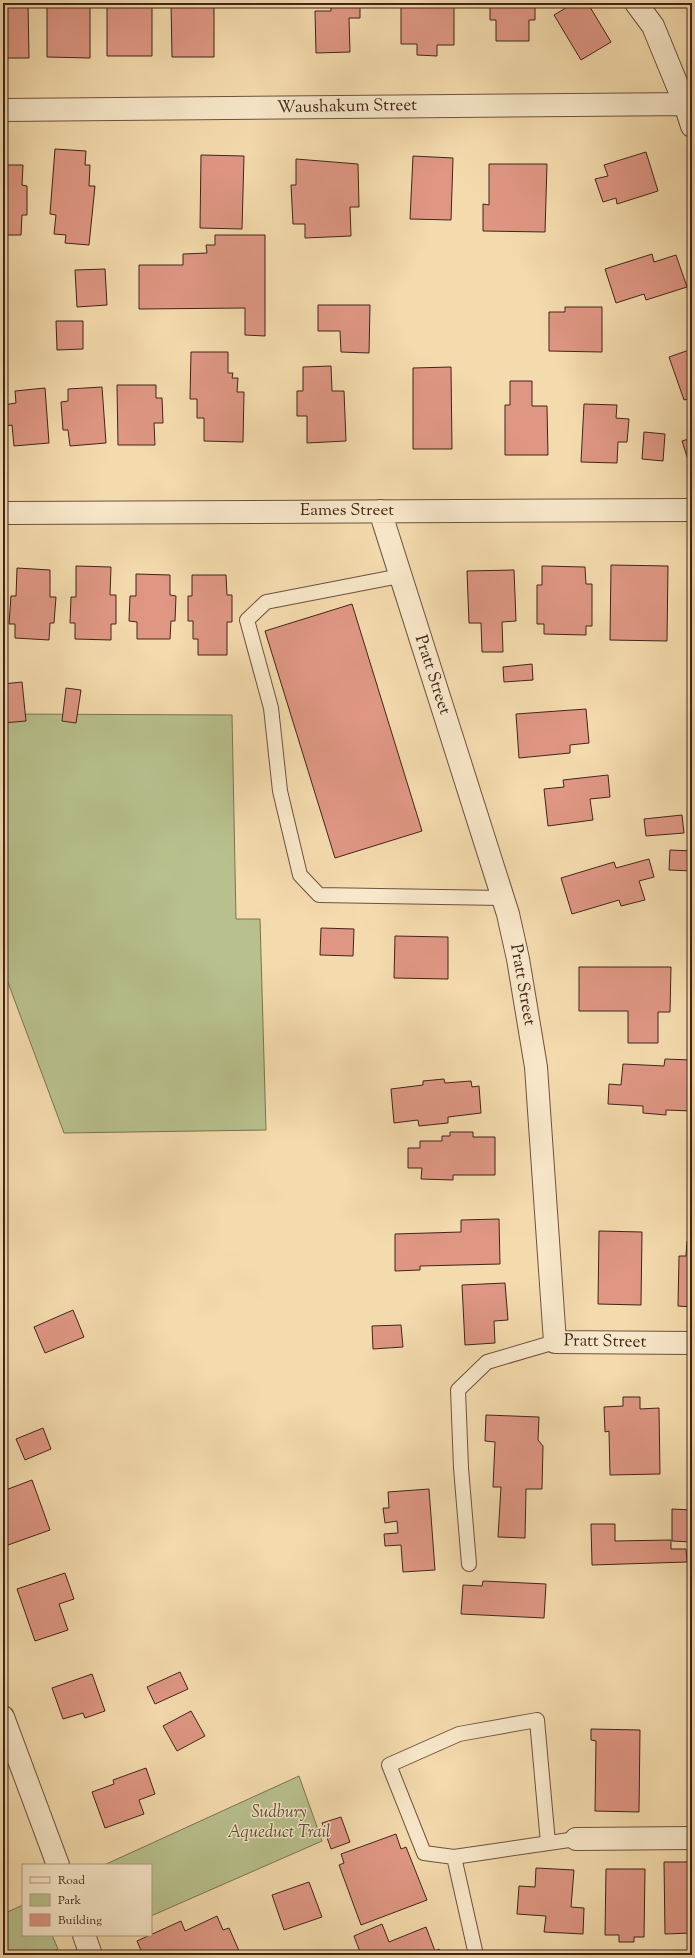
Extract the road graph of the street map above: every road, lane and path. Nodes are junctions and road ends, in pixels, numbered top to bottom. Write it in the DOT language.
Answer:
graph roads {
  1 [pos="636,3"];
  2 [pos="688,104"];
  3 [pos="3,110"];
  4 [pos="692,126"];
  5 [pos="692,510"];
  6 [pos="380,511"];
  7 [pos="3,513"];
  8 [pos="400,576"];
  9 [pos="502,898"];
  10 [pos="555,1342"];
  11 [pos="692,1343"];
  12 [pos="469,1564"];
  13 [pos="3,1717"];
  14 [pos="692,1838"];
  15 [pos="576,1839"];
  16 [pos="548,1843"];
  17 [pos="454,1857"];
  18 [pos="58,1864"];
  19 [pos="84,1936"];
  20 [pos="91,1955"];
  21 [pos="476,1955"];
  1 -- 2 [label="street"];
  2 -- 3 [label="street, Waushakum Street"];
  2 -- 4 [label="street"];
  5 -- 6 [label="street, Eames Street"];
  6 -- 7 [label="street, Eames Street"];
  6 -- 8 [label="street, Pratt Street"];
  8 -- 9 [label="street, Pratt Street"];
  8 -- 9 [label="lane"];
  9 -- 10 [label="street, Pratt Street"];
  10 -- 11 [label="street, Pratt Street"];
  10 -- 12 [label="lane"];
  13 -- 18 [label="street"];
  14 -- 15 [label="street"];
  15 -- 16 [label="lane"];
  16 -- 17 [label="lane"];
  16 -- 17 [label="lane"];
  17 -- 21 [label="lane"];
  19 -- 20 [label="street"];
}
